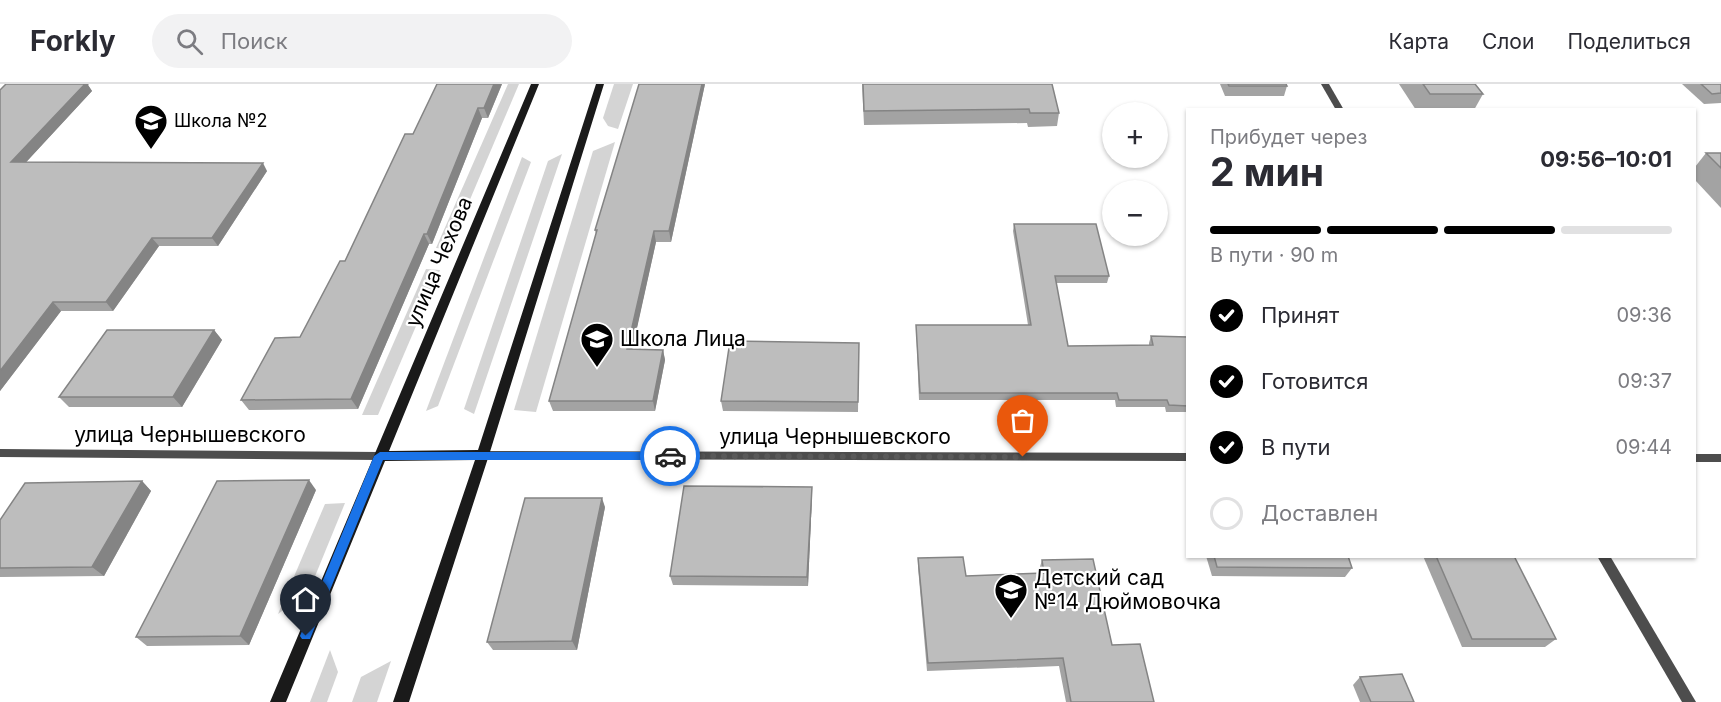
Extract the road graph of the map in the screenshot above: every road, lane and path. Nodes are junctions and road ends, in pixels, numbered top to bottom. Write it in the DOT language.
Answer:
graph roads {
  1 [pos="535,84"];
  2 [pos="600,84"];
  3 [pos="1325,84"];
  4 [pos="1339,108"];
  5 [pos="0,453"];
  6 [pos="483,455"];
  7 [pos="380,456"];
  8 [pos="1186,457"];
  9 [pos="1696,458"];
  10 [pos="1721,458"];
  11 [pos="1604,558"];
  12 [pos="278,702"];
  13 [pos="401,702"];
  14 [pos="1689,702"];
  1 -- 7 [label="main road, улица Чехова"];
  2 -- 6 [label="main road"];
  3 -- 4 [label="street"];
  5 -- 7 [label="street, улица Чернышевского"];
  6 -- 7 [label="main road"];
  6 -- 8 [label="street, улица Чернышевского"];
  6 -- 13 [label="main road"];
  7 -- 12 [label="main road, улица Чехова"];
  9 -- 10 [label="street"];
  11 -- 14 [label="street"];
}
